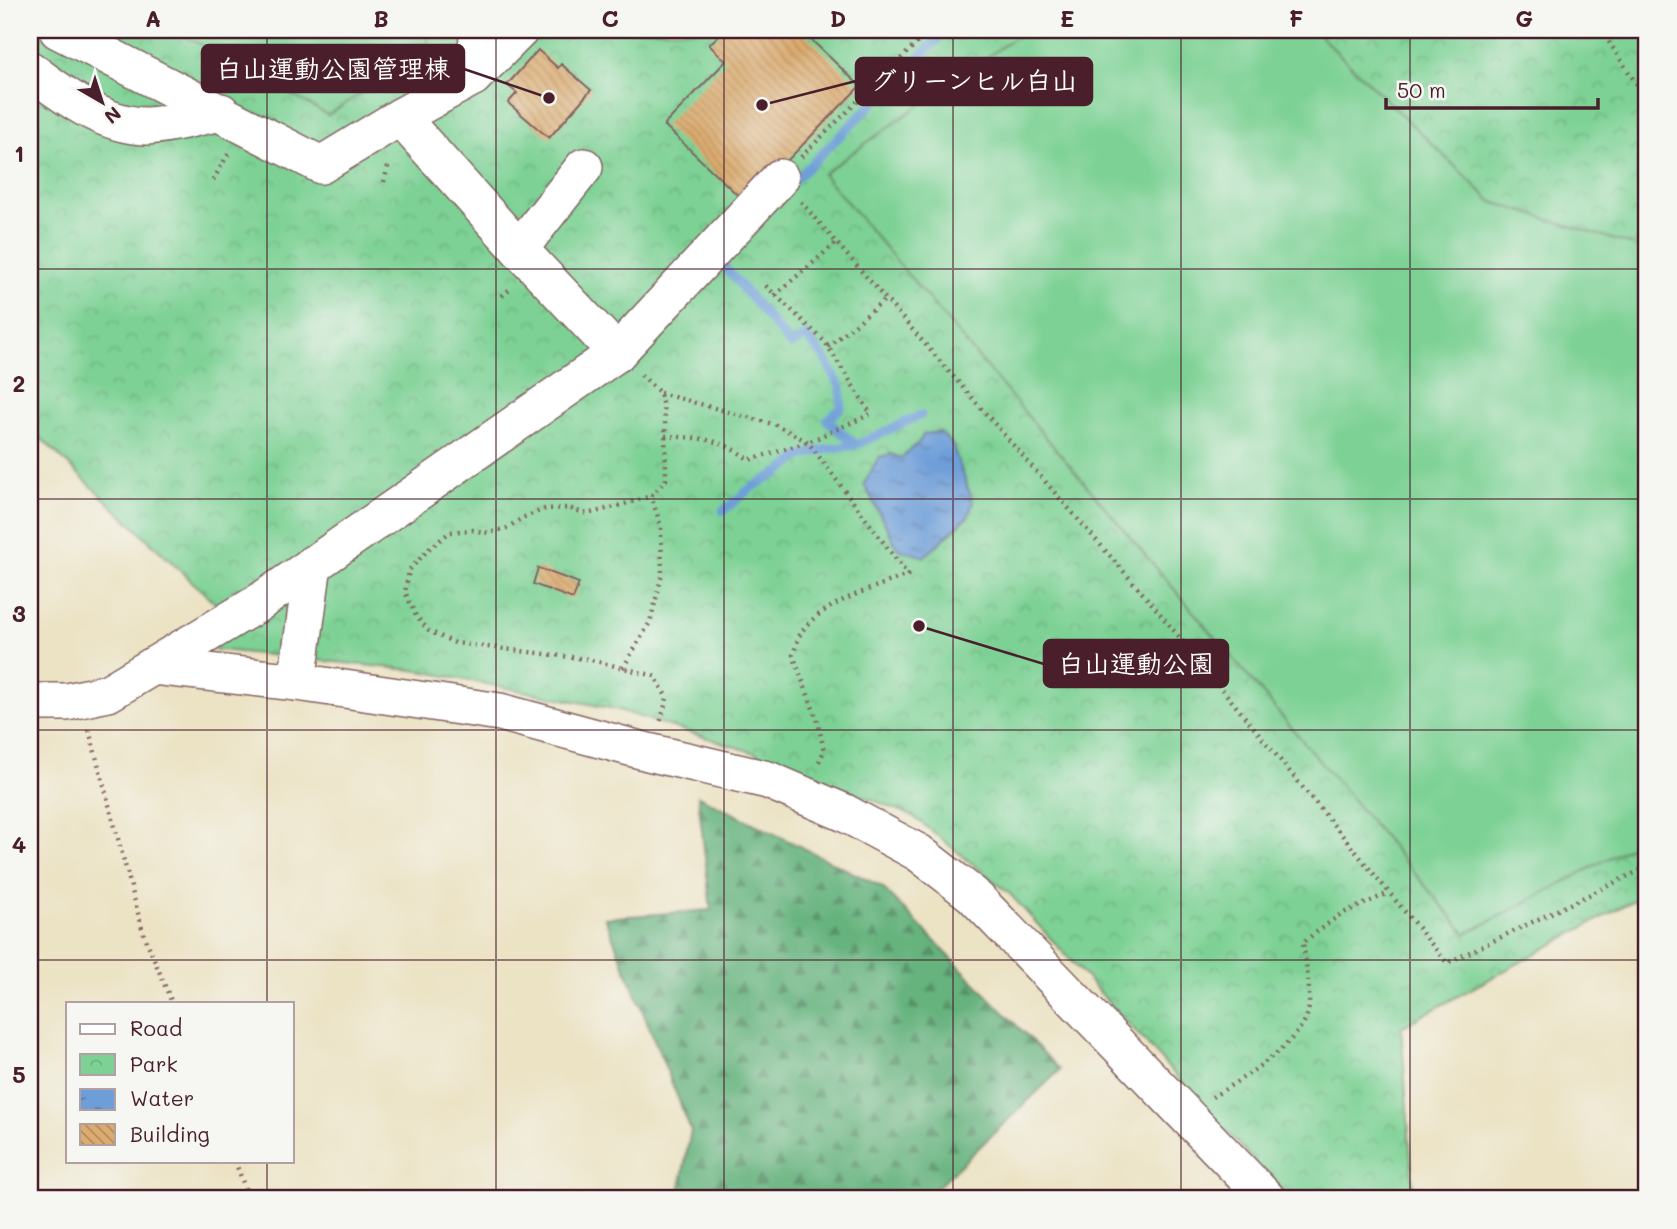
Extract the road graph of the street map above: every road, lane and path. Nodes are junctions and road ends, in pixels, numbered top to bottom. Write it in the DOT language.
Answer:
graph roads {
  1 [pos="58,30"];
  2 [pos="479,30"];
  3 [pos="520,30"];
  4 [pos="930,30"];
  5 [pos="1601,30"];
  6 [pos="30,70"];
  7 [pos="473,77"];
  8 [pos="1647,100"];
  9 [pos="220,112"];
  10 [pos="400,117"];
  11 [pos="584,167"];
  12 [pos="780,178"];
  13 [pos="836,243"];
  14 [pos="519,249"];
  15 [pos="764,284"];
  16 [pos="775,295"];
  17 [pos="886,299"];
  18 [pos="828,347"];
  19 [pos="617,353"];
  20 [pos="660,393"];
  21 [pos="665,436"];
  22 [pos="808,442"];
  23 [pos="651,496"];
  24 [pos="313,564"];
  25 [pos="153,666"];
  26 [pos="623,668"];
  27 [pos="297,682"];
  28 [pos="81,699"];
  29 [pos="30,702"];
  30 [pos="662,717"];
  31 [pos="804,795"];
  32 [pos="1647,867"];
  33 [pos="1389,894"];
  34 [pos="172,1002"];
  35 [pos="1183,1114"];
  36 [pos="235,1162"];
  37 [pos="249,1199"];
  38 [pos="1267,1199"];
  1 -- 9 [label="street"];
  2 -- 7 [label="street"];
  3 -- 7 [label="street"];
  4 -- 12 [label="path"];
  5 -- 8 [label="path"];
  6 -- 9 [label="street"];
  7 -- 10 [label="street"];
  9 -- 10 [label="street"];
  10 -- 14 [label="street"];
  11 -- 14 [label="street"];
  12 -- 13 [label="path"];
  12 -- 19 [label="street"];
  13 -- 16 [label="path"];
  13 -- 17 [label="path"];
  14 -- 19 [label="street"];
  15 -- 16 [label="path"];
  16 -- 18 [label="path"];
  17 -- 18 [label="path"];
  17 -- 33 [label="path"];
  18 -- 22 [label="path"];
  19 -- 20 [label="path"];
  19 -- 24 [label="street"];
  20 -- 21 [label="path"];
  20 -- 22 [label="path"];
  21 -- 22 [label="path"];
  21 -- 23 [label="path"];
  22 -- 31 [label="path"];
  23 -- 26 [label="path"];
  23 -- 26 [label="path"];
  24 -- 25 [label="street"];
  24 -- 27 [label="street"];
  25 -- 27 [label="street"];
  25 -- 28 [label="street"];
  26 -- 30 [label="path"];
  27 -- 31 [label="street"];
  28 -- 29 [label="street"];
  28 -- 34 [label="path"];
  31 -- 35 [label="street"];
  32 -- 33 [label="path"];
  33 -- 35 [label="path"];
  35 -- 38 [label="street"];
  36 -- 37 [label="path"];
}
